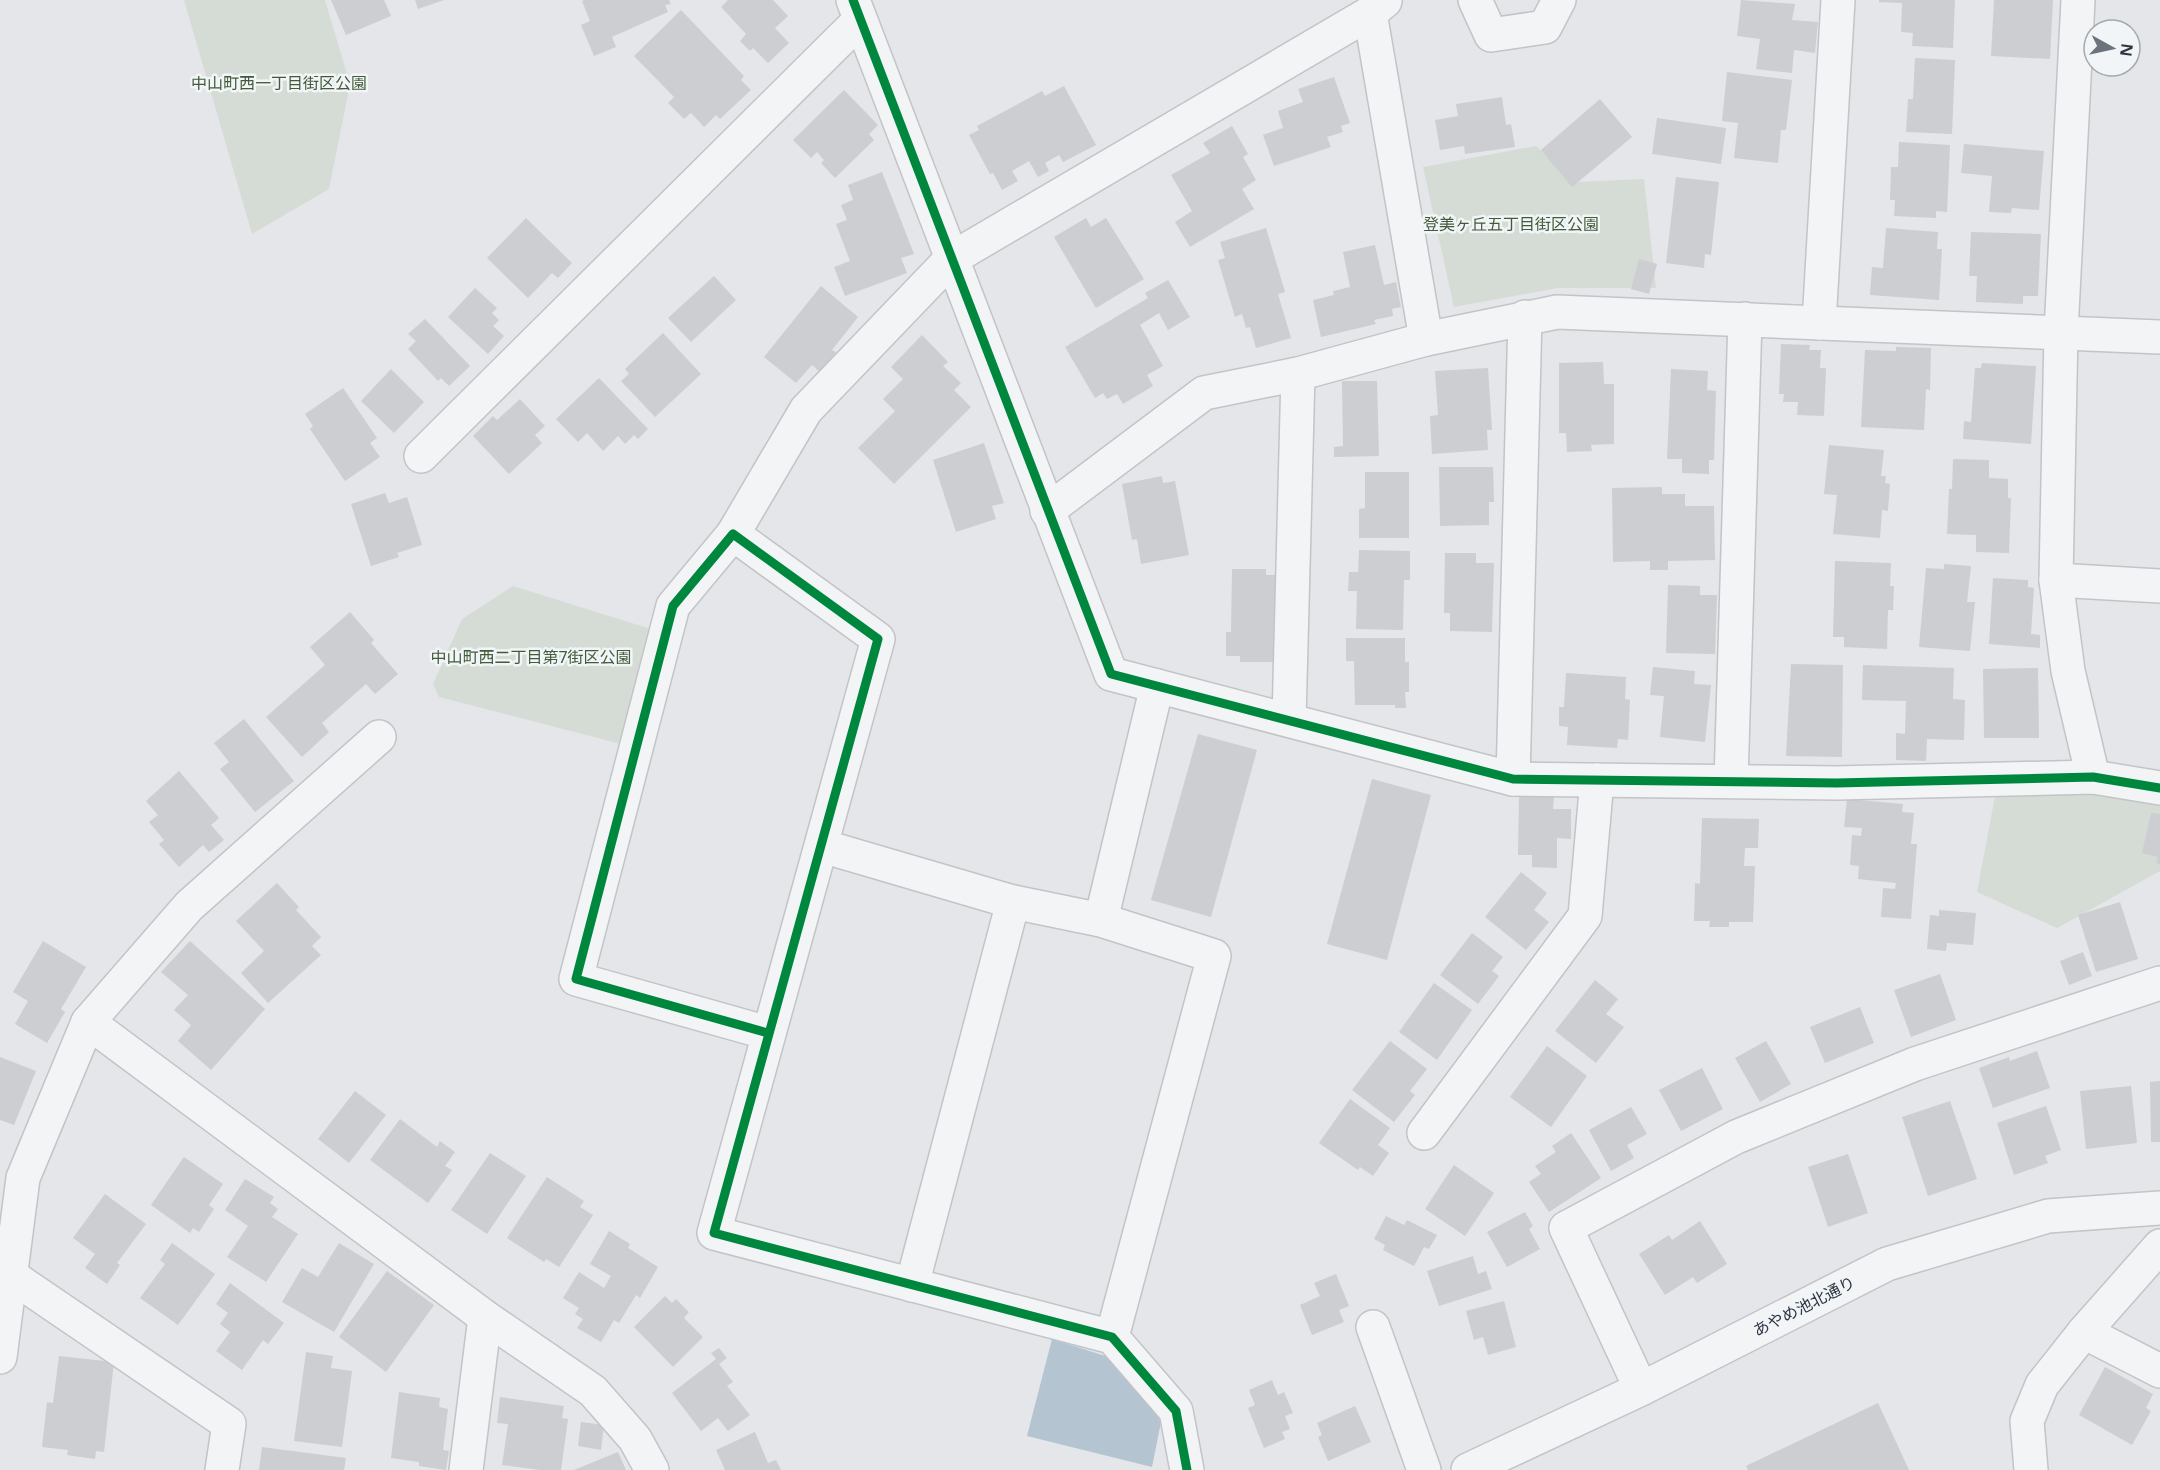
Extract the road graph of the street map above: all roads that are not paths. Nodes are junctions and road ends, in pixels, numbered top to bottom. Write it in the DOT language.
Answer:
graph roads {
  1 [pos="1475,0"];
  2 [pos="1559,0"];
  3 [pos="1838,0"];
  4 [pos="2078,0"];
  5 [pos="1378,6"];
  6 [pos="857,10"];
  7 [pos="951,259"];
  8 [pos="1525,317"];
  9 [pos="1745,319"];
  10 [pos="1819,323"];
  11 [pos="2061,332"];
  12 [pos="2160,337"];
  13 [pos="1426,339"];
  14 [pos="1298,374"];
  15 [pos="421,456"];
  16 [pos="1047,511"];
  17 [pos="733,534"];
  18 [pos="2056,580"];
  19 [pos="2160,586"];
  20 [pos="1157,686"];
  21 [pos="1289,720"];
  22 [pos="379,736"];
  23 [pos="2093,777"];
  24 [pos="1513,779"];
  25 [pos="1597,780"];
  26 [pos="1731,781"];
  27 [pos="2160,788"];
  28 [pos="822,846"];
  29 [pos="1013,902"];
  30 [pos="1101,920"];
  31 [pos="2160,983"];
  32 [pos="88,1022"];
  33 [pos="768,1034"];
  34 [pos="1424,1133"];
  35 [pos="2160,1208"];
  36 [pos="2160,1246"];
  37 [pos="10,1275"];
  38 [pos="912,1285"];
  39 [pos="486,1317"];
  40 [pos="1372,1328"];
  41 [pos="2084,1332"];
  42 [pos="1112,1337"];
  43 [pos="0,1357"];
  44 [pos="2160,1371"];
  45 [pos="1641,1389"];
  46 [pos="222,1470"];
  47 [pos="466,1470"];
  48 [pos="652,1470"];
  49 [pos="1187,1470"];
  50 [pos="1424,1470"];
  51 [pos="1468,1470"];
  52 [pos="2031,1470"];
  1 -- 2 [label="street"];
  3 -- 10 [label="street"];
  4 -- 11 [label="street"];
  5 -- 7 [label="street"];
  5 -- 13 [label="street"];
  6 -- 7 [label="street"];
  6 -- 15 [label="street"];
  7 -- 16 [label="street"];
  7 -- 17 [label="street"];
  8 -- 9 [label="street"];
  8 -- 13 [label="street"];
  8 -- 24 [label="street"];
  9 -- 10 [label="street"];
  9 -- 26 [label="street"];
  10 -- 11 [label="street"];
  11 -- 12 [label="street"];
  11 -- 18 [label="street"];
  13 -- 14 [label="street"];
  14 -- 16 [label="street"];
  14 -- 21 [label="street"];
  16 -- 20 [label="street"];
  17 -- 28 [label="street"];
  17 -- 33 [label="street"];
  18 -- 19 [label="street"];
  18 -- 23 [label="street"];
  20 -- 21 [label="street"];
  20 -- 30 [label="street"];
  21 -- 24 [label="street"];
  22 -- 32 [label="street"];
  23 -- 26 [label="street"];
  23 -- 27 [label="street"];
  24 -- 25 [label="street"];
  25 -- 26 [label="street"];
  25 -- 34 [label="street"];
  28 -- 29 [label="street"];
  28 -- 33 [label="street"];
  29 -- 30 [label="street"];
  29 -- 38 [label="street"];
  30 -- 42 [label="street"];
  31 -- 45 [label="street"];
  32 -- 37 [label="street"];
  32 -- 39 [label="street"];
  33 -- 38 [label="street"];
  35 -- 45 [label="street, あやめ池北通り"];
  36 -- 41 [label="street"];
  37 -- 43 [label="street"];
  37 -- 46 [label="street"];
  38 -- 42 [label="street"];
  39 -- 47 [label="street"];
  39 -- 48 [label="street"];
  40 -- 50 [label="street"];
  41 -- 44 [label="street"];
  41 -- 52 [label="street"];
  42 -- 49 [label="street"];
  45 -- 51 [label="street, あやめ池北通り"];
}
